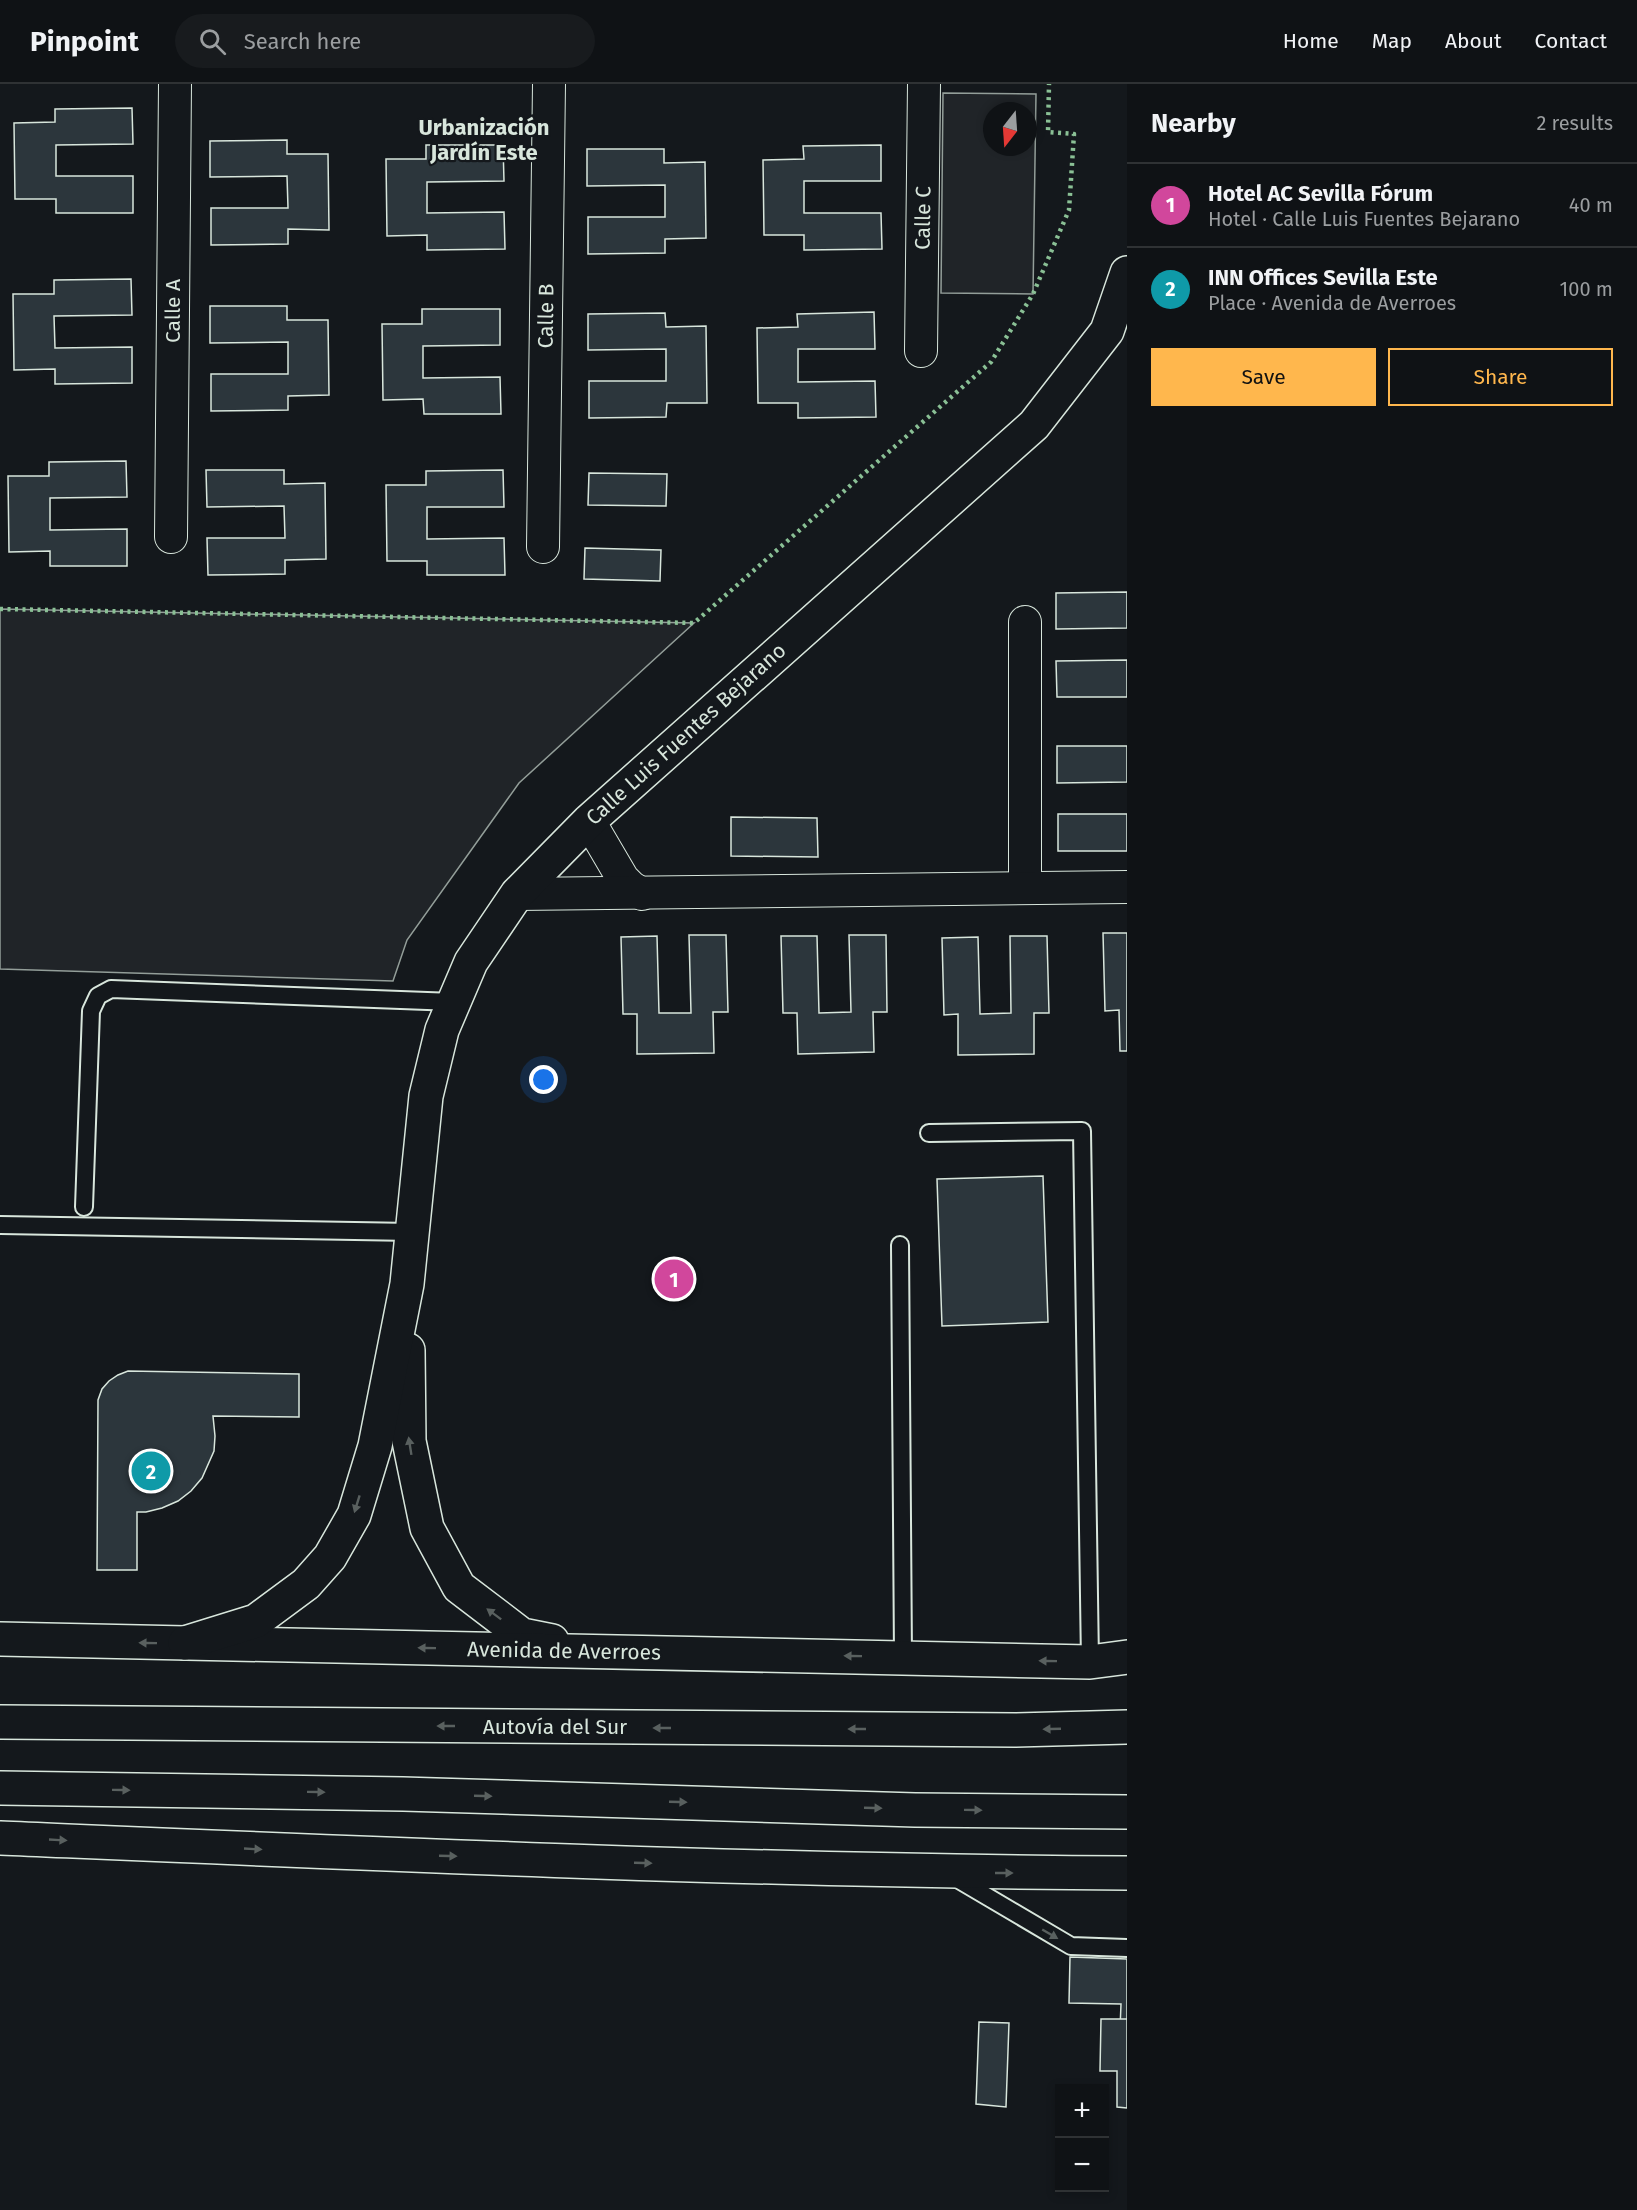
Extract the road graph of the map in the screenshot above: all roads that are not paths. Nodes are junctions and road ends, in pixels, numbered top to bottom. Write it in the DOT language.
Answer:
graph roads {
  1 [pos="175,84"];
  2 [pos="549,84"];
  3 [pos="924,84"];
  4 [pos="1127,273"];
  5 [pos="921,351"];
  6 [pos="171,537"];
  7 [pos="543,547"];
  8 [pos="1025,622"];
  9 [pos="589,820"];
  10 [pos="1127,887"];
  11 [pos="1025,888"];
  12 [pos="517,894"];
  13 [pos="642,894"];
  14 [pos="454,1002"];
  15 [pos="929,1133"];
  16 [pos="84,1207"];
  17 [pos="0,1225"];
  18 [pos="412,1232"];
  19 [pos="900,1245"];
  20 [pos="406,1284"];
  21 [pos="0,1639"];
  22 [pos="185,1644"];
  23 [pos="607,1652"];
  24 [pos="903,1657"];
  25 [pos="1127,1657"];
  26 [pos="1090,1662"];
  27 [pos="0,1722"];
  28 [pos="1121,1726"];
  29 [pos="0,1788"];
  30 [pos="1127,1812"];
  31 [pos="0,1838"];
  32 [pos="945,1872"];
  33 [pos="1127,1874"];
  34 [pos="1127,1948"];
  1 -- 6 [label="street, Calle A"];
  2 -- 7 [label="street, Calle B"];
  3 -- 5 [label="street, Calle C"];
  4 -- 9 [label="main road, Calle Luis Fuentes Bejarano"];
  8 -- 11 [label="street"];
  9 -- 12 [label="main road, Calle Luis Fuentes Bejarano"];
  9 -- 13 [label="street"];
  10 -- 11 [label="street"];
  11 -- 13 [label="street"];
  12 -- 13 [label="street"];
  12 -- 14 [label="main road, Calle Luis Fuentes Bejarano"];
  14 -- 16 [label="lane"];
  14 -- 18 [label="main road, Calle Luis Fuentes Bejarano"];
  15 -- 26 [label="lane"];
  17 -- 18 [label="lane"];
  18 -- 20 [label="main road, Calle Luis Fuentes Bejarano"];
  19 -- 24 [label="lane"];
  20 -- 22 [label="main road, one-way"];
  23 -- 20 [label="main road, one-way"];
  22 -- 21 [label="main road, Avenida de Averroes, one-way"];
  23 -- 22 [label="main road, Avenida de Averroes, one-way"];
  24 -- 23 [label="main road, Avenida de Averroes, one-way"];
  26 -- 24 [label="main road, Avenida de Averroes, one-way"];
  25 -- 26 [label="main road, Avenida de Averroes"];
  28 -- 27 [label="main road, Autovía del Sur, one-way"];
  29 -- 30 [label="main road, one-way"];
  31 -- 32 [label="main road, one-way"];
  32 -- 33 [label="main road, one-way"];
  32 -- 34 [label="lane, one-way"];
}
